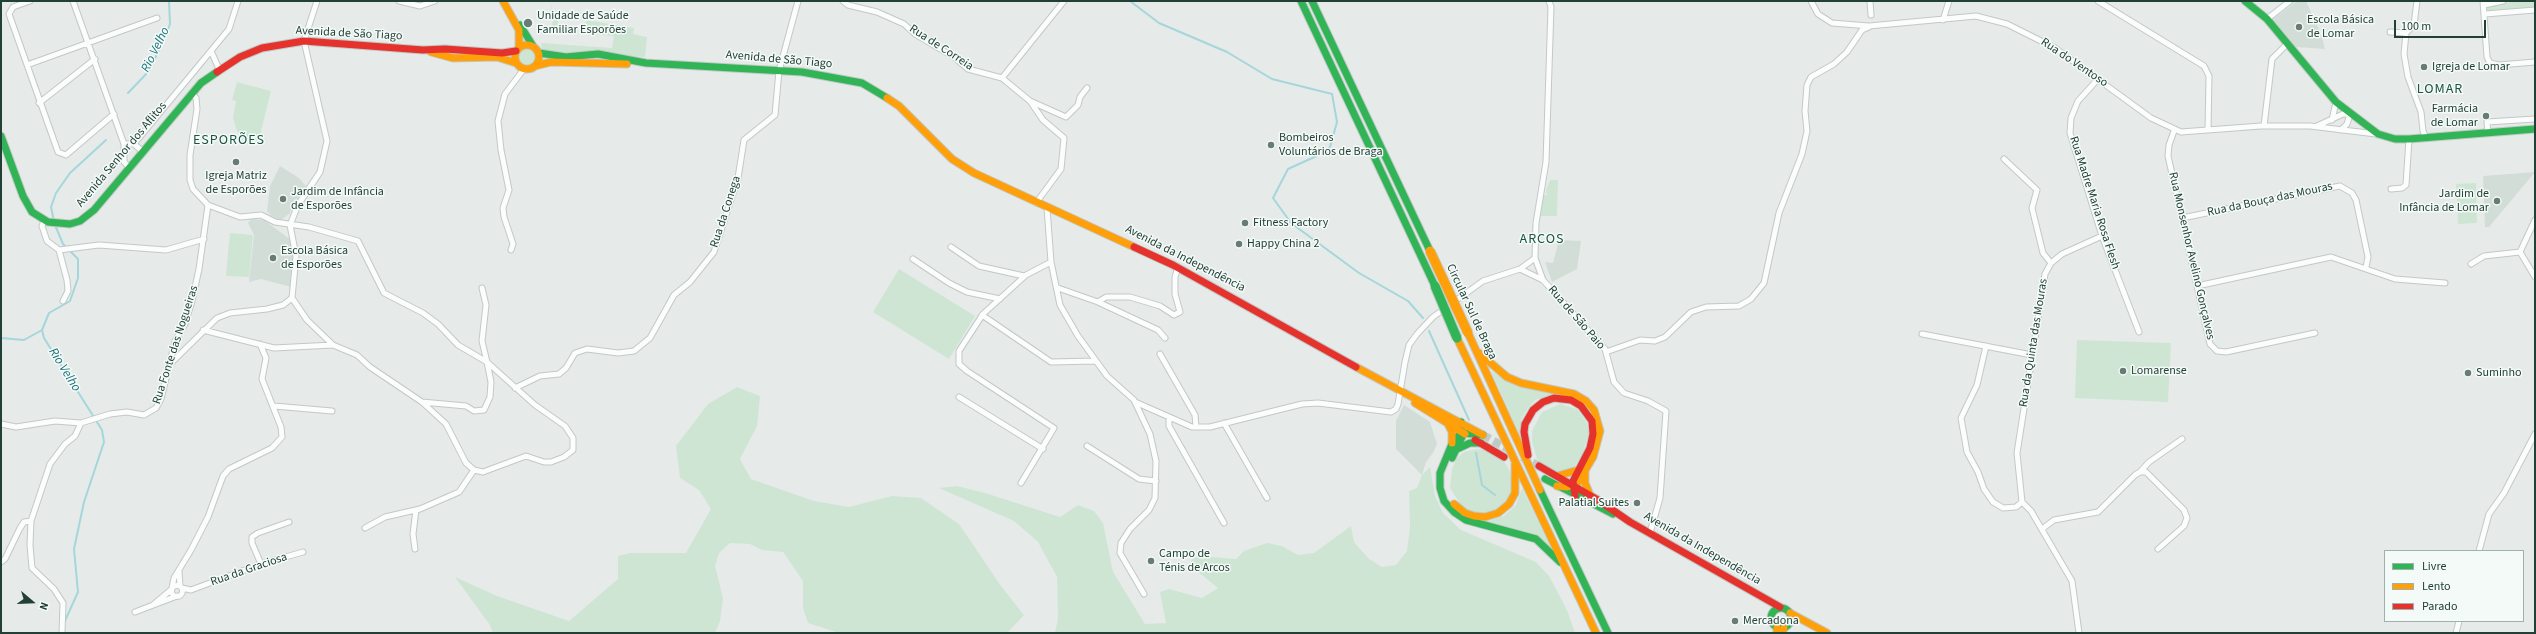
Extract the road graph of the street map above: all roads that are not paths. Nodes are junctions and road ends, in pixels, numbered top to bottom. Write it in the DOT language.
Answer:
graph roads {
  1 [pos="30,1"];
  2 [pos="73,1"];
  3 [pos="238,1"];
  4 [pos="317,1"];
  5 [pos="399,1"];
  6 [pos="434,1"];
  7 [pos="503,1"];
  8 [pos="798,1"];
  9 [pos="843,1"];
  10 [pos="1064,1"];
  11 [pos="1301,1"];
  12 [pos="1312,1"];
  13 [pos="1549,1"];
  14 [pos="1811,1"];
  15 [pos="1870,1"];
  16 [pos="1949,1"];
  17 [pos="2098,1"];
  18 [pos="2245,1"];
  19 [pos="2290,1"];
  20 [pos="2417,1"];
  21 [pos="2503,1"];
  22 [pos="2484,3"];
  23 [pos="2535,10"];
  24 [pos="2485,14"];
  25 [pos="1871,15"];
  26 [pos="157,18"];
  27 [pos="2267,19"];
  28 [pos="1943,20"];
  29 [pos="517,22"];
  30 [pos="1870,26"];
  31 [pos="2390,32"];
  32 [pos="2406,33"];
  33 [pos="304,42"];
  34 [pos="89,43"];
  35 [pos="2287,44"];
  36 [pos="517,49"];
  37 [pos="423,50"];
  38 [pos="536,50"];
  39 [pos="211,51"];
  40 [pos="95,59"];
  41 [pos="2535,62"];
  42 [pos="516,63"];
  43 [pos="646,63"];
  44 [pos="27,65"];
  45 [pos="535,66"];
  46 [pos="219,69"];
  47 [pos="524,69"];
  48 [pos="779,71"];
  49 [pos="1002,78"];
  50 [pos="2098,78"];
  51 [pos="1087,88"];
  52 [pos="192,93"];
  53 [pos="1030,101"];
  54 [pos="2336,102"];
  55 [pos="40,104"];
  56 [pos="114,114"];
  57 [pos="2350,114"];
  58 [pos="2535,119"];
  59 [pos="2332,120"];
  60 [pos="2264,126"];
  61 [pos="2316,126"];
  62 [pos="2535,129"];
  63 [pos="2208,130"];
  64 [pos="2341,130"];
  65 [pos="2174,131"];
  66 [pos="2488,133"];
  67 [pos="2378,134"];
  68 [pos="1,136"];
  69 [pos="2409,138"];
  70 [pos="2426,138"];
  71 [pos="124,144"];
  72 [pos="134,144"];
  73 [pos="142,151"];
  74 [pos="952,159"];
  75 [pos="2004,159"];
  76 [pos="129,167"];
  77 [pos="2391,189"];
  78 [pos="1036,203"];
  79 [pos="208,205"];
  80 [pos="1047,208"];
  81 [pos="2182,218"];
  82 [pos="2535,220"];
  83 [pos="44,221"];
  84 [pos="290,225"];
  85 [pos="2102,236"];
  86 [pos="204,239"];
  87 [pos="951,247"];
  88 [pos="59,250"];
  89 [pos="511,250"];
  90 [pos="2520,252"];
  91 [pos="1535,258"];
  92 [pos="913,259"];
  93 [pos="1051,262"];
  94 [pos="2051,263"];
  95 [pos="2471,264"];
  96 [pos="1178,267"];
  97 [pos="1520,268"];
  98 [pos="2366,268"];
  99 [pos="1024,276"];
  100 [pos="2535,277"];
  101 [pos="1543,280"];
  102 [pos="2445,283"];
  103 [pos="2197,286"];
  104 [pos="482,288"];
  105 [pos="1058,288"];
  106 [pos="292,298"];
  107 [pos="1000,299"];
  108 [pos="63,301"];
  109 [pos="1098,302"];
  110 [pos="982,316"];
  111 [pos="203,330"];
  112 [pos="2140,332"];
  113 [pos="2315,333"];
  114 [pos="1922,334"];
  115 [pos="1165,338"];
  116 [pos="260,344"];
  117 [pos="333,345"];
  118 [pos="1986,346"];
  119 [pos="1475,348"];
  120 [pos="1606,352"];
  121 [pos="1160,354"];
  122 [pos="2032,355"];
  123 [pos="1096,361"];
  124 [pos="487,362"];
  125 [pos="169,366"];
  126 [pos="515,388"];
  127 [pos="1400,392"];
  128 [pos="959,397"];
  129 [pos="422,402"];
  130 [pos="1135,402"];
  131 [pos="274,406"];
  132 [pos="332,411"];
  133 [pos="1168,418"];
  134 [pos="1462,422"];
  135 [pos="81,423"];
  136 [pos="1224,423"];
  137 [pos="1,424"];
  138 [pos="1448,424"];
  139 [pos="1196,427"];
  140 [pos="1463,433"];
  141 [pos="2535,434"];
  142 [pos="1482,439"];
  143 [pos="2182,439"];
  144 [pos="1087,446"];
  145 [pos="1454,447"];
  146 [pos="1043,449"];
  147 [pos="1504,457"];
  148 [pos="1515,460"];
  149 [pos="1534,466"];
  150 [pos="474,470"];
  151 [pos="1581,471"];
  152 [pos="2140,472"];
  153 [pos="1557,476"];
  154 [pos="1545,479"];
  155 [pos="1156,481"];
  156 [pos="1021,483"];
  157 [pos="1557,486"];
  158 [pos="1572,486"];
  159 [pos="1590,495"];
  160 [pos="1575,496"];
  161 [pos="1267,498"];
  162 [pos="2022,502"];
  163 [pos="416,510"];
  164 [pos="31,521"];
  165 [pos="289,522"];
  166 [pos="1630,522"];
  167 [pos="1224,523"];
  168 [pos="365,528"];
  169 [pos="2042,529"];
  170 [pos="1650,533"];
  171 [pos="415,549"];
  172 [pos="2158,550"];
  173 [pos="2478,550"];
  174 [pos="302,552"];
  175 [pos="1,562"];
  176 [pos="261,564"];
  177 [pos="1567,570"];
  178 [pos="179,571"];
  179 [pos="172,588"];
  180 [pos="180,591"];
  181 [pos="1144,594"];
  182 [pos="1762,597"];
  183 [pos="154,605"];
  184 [pos="1780,607"];
  185 [pos="135,612"];
  186 [pos="1771,614"];
  187 [pos="2459,622"];
  188 [pos="1784,626"];
  189 [pos="62,633"];
  190 [pos="1596,633"];
  191 [pos="1608,633"];
  192 [pos="1827,633"];
  193 [pos="2079,633"];
  194 [pos="2456,633"];
  1 -- 44 [label="street"];
  2 -- 34 [label="street"];
  3 -- 39 [label="street"];
  4 -- 33 [label="street"];
  5 -- 6 [label="street"];
  7 -- 29 [label="main road"];
  8 -- 48 [label="street, Rua da Conega"];
  9 -- 49 [label="street, Rua de Correia"];
  10 -- 49 [label="street"];
  11 -- 148 [label="main road, Circular Sul de Braga, bridge"];
  12 -- 119 [label="main road, Circular Sul de Braga, bridge"];
  13 -- 91 [label="street, Rua de São Paio"];
  14 -- 30 [label="street, Rua do Ventoso"];
  15 -- 25 [label="street"];
  16 -- 28 [label="street"];
  17 -- 63 [label="street"];
  18 -- 27 [label="main road"];
  19 -- 27 [label="street"];
  20 -- 32 [label="street"];
  21 -- 22 [label="street"];
  22 -- 24 [label="street"];
  23 -- 24 [label="street"];
  24 -- 41 [label="street"];
  26 -- 34 [label="street"];
  27 -- 35 [label="main road"];
  28 -- 30 [label="street, Rua do Ventoso"];
  28 -- 50 [label="street, Rua do Ventoso"];
  29 -- 36 [label="main road"];
  29 -- 38 [label="main road"];
  30 -- 120 [label="street"];
  31 -- 32 [label="street"];
  32 -- 70 [label="street"];
  33 -- 37 [label="main road, Avenida de São Tiago"];
  33 -- 46 [label="main road, Avenida de São Tiago"];
  33 -- 84 [label="street"];
  34 -- 40 [label="street"];
  34 -- 44 [label="street"];
  35 -- 54 [label="main road"];
  35 -- 60 [label="street"];
  36 -- 37 [label="main road, Avenida de São Tiago"];
  36 -- 38 [label="main road, Avenida de São Tiago"];
  36 -- 42 [label="main road"];
  37 -- 42 [label="main road, Avenida de São Tiago"];
  38 -- 43 [label="main road, Avenida de São Tiago"];
  38 -- 45 [label="main road"];
  39 -- 46 [label="street"];
  39 -- 72 [label="street"];
  40 -- 55 [label="street"];
  40 -- 56 [label="street"];
  42 -- 47 [label="main road, Avenida de São Tiago"];
  43 -- 45 [label="main road, Avenida de São Tiago"];
  43 -- 48 [label="main road, Avenida de São Tiago"];
  44 -- 55 [label="street"];
  45 -- 47 [label="main road, Avenida de São Tiago"];
  46 -- 52 [label="main road, Avenida de São Tiago"];
  47 -- 89 [label="street"];
  48 -- 74 [label="main road, Avenida de São Tiago"];
  48 -- 126 [label="street, Rua da Conega"];
  49 -- 53 [label="street, Rua de Correia"];
  50 -- 65 [label="street, Rua do Ventoso"];
  50 -- 85 [label="street, Rua Madre Maria Rosa Flesh"];
  51 -- 53 [label="street"];
  52 -- 73 [label="main road, Avenida Senhor dos Aflitos"];
  52 -- 79 [label="street"];
  53 -- 78 [label="street, Rua de Correia"];
  54 -- 57 [label="main road"];
  54 -- 59 [label="street"];
  55 -- 56 [label="street"];
  56 -- 71 [label="street"];
  57 -- 59 [label="street"];
  57 -- 64 [label="street"];
  57 -- 67 [label="main road"];
  58 -- 66 [label="street"];
  59 -- 61 [label="street"];
  60 -- 61 [label="street"];
  60 -- 63 [label="street"];
  61 -- 64 [label="street"];
  62 -- 66 [label="main road"];
  63 -- 65 [label="street"];
  64 -- 67 [label="street"];
  65 -- 81 [label="street, Rua Monsenhor Avelino Gonçalves"];
  66 -- 70 [label="main road"];
  67 -- 69 [label="main road"];
  68 -- 83 [label="main road"];
  69 -- 70 [label="main road"];
  69 -- 77 [label="street"];
  71 -- 72 [label="street"];
  71 -- 76 [label="street"];
  72 -- 73 [label="street"];
  73 -- 76 [label="main road, Avenida Senhor dos Aflitos"];
  74 -- 78 [label="main road, Avenida da Independência"];
  75 -- 94 [label="street"];
  76 -- 83 [label="main road, Avenida Senhor dos Aflitos"];
  78 -- 80 [label="main road, Avenida da Independência"];
  79 -- 84 [label="street"];
  79 -- 86 [label="street, Rua Fonte das Nogueiras"];
  80 -- 93 [label="street"];
  80 -- 96 [label="main road, Avenida da Independência"];
  81 -- 98 [label="street, Rua da Bouça das Mouras"];
  81 -- 103 [label="street, Rua Monsenhor Avelino Gonçalves"];
  82 -- 90 [label="street"];
  83 -- 88 [label="street"];
  84 -- 106 [label="street"];
  84 -- 124 [label="street"];
  85 -- 94 [label="street, Rua da Quinta das Mouras"];
  85 -- 112 [label="street, Rua Madre Maria Rosa Flesh"];
  86 -- 88 [label="street"];
  86 -- 125 [label="street, Rua Fonte das Nogueiras"];
  87 -- 99 [label="street"];
  88 -- 108 [label="street"];
  90 -- 95 [label="street"];
  90 -- 100 [label="street"];
  91 -- 97 [label="street"];
  91 -- 101 [label="street, Rua de São Paio"];
  92 -- 107 [label="street"];
  93 -- 99 [label="street"];
  93 -- 105 [label="street"];
  94 -- 122 [label="street, Rua da Quinta das Mouras"];
  96 -- 109 [label="street"];
  96 -- 127 [label="main road, Avenida da Independência"];
  97 -- 101 [label="street"];
  97 -- 127 [label="street"];
  98 -- 102 [label="street"];
  98 -- 103 [label="street"];
  99 -- 107 [label="street"];
  101 -- 120 [label="street, Rua de São Paio"];
  103 -- 113 [label="street, Rua Monsenhor Avelino Gonçalves"];
  104 -- 124 [label="street"];
  105 -- 109 [label="street"];
  105 -- 123 [label="street"];
  106 -- 111 [label="street"];
  106 -- 117 [label="street"];
  107 -- 110 [label="street"];
  109 -- 115 [label="street"];
  110 -- 123 [label="street"];
  110 -- 146 [label="street"];
  111 -- 116 [label="street"];
  111 -- 125 [label="street"];
  114 -- 118 [label="street"];
  116 -- 117 [label="street"];
  116 -- 131 [label="street"];
  117 -- 129 [label="street"];
  118 -- 122 [label="street"];
  118 -- 162 [label="street"];
  119 -- 149 [label="main road, Circular Sul de Braga"];
  119 -- 151 [label="main road"];
  120 -- 170 [label="street, Rua de São Paio"];
  121 -- 139 [label="street"];
  122 -- 162 [label="street, Rua da Quinta das Mouras"];
  123 -- 130 [label="street"];
  124 -- 126 [label="street"];
  124 -- 129 [label="street"];
  125 -- 135 [label="street, Rua Fonte das Nogueiras"];
  126 -- 150 [label="street"];
  127 -- 134 [label="main road, Avenida da Independência"];
  127 -- 136 [label="street"];
  127 -- 138 [label="main road, Avenida da Independência"];
  128 -- 146 [label="street"];
  129 -- 150 [label="street"];
  130 -- 133 [label="street"];
  130 -- 155 [label="street"];
  131 -- 132 [label="street"];
  131 -- 178 [label="street"];
  133 -- 139 [label="street"];
  133 -- 167 [label="street"];
  134 -- 140 [label="main road"];
  134 -- 142 [label="main road, Avenida da Independência"];
  135 -- 137 [label="street"];
  135 -- 164 [label="street"];
  136 -- 139 [label="street"];
  136 -- 161 [label="street"];
  138 -- 140 [label="main road, Avenida da Independência"];
  138 -- 145 [label="main road"];
  140 -- 142 [label="main road"];
  140 -- 145 [label="main road"];
  141 -- 173 [label="street"];
  142 -- 145 [label="main road"];
  142 -- 147 [label="main road, Avenida da Independência"];
  143 -- 152 [label="street"];
  144 -- 155 [label="street"];
  145 -- 148 [label="main road"];
  145 -- 177 [label="main road"];
  146 -- 156 [label="street"];
  148 -- 177 [label="main road, Circular Sul de Braga"];
  149 -- 151 [label="main road"];
  149 -- 153 [label="main road, Avenida da Independência"];
  149 -- 191 [label="main road, Circular Sul de Braga"];
  150 -- 163 [label="street"];
  151 -- 153 [label="main road"];
  151 -- 158 [label="main road"];
  151 -- 159 [label="main road"];
  152 -- 169 [label="street"];
  152 -- 172 [label="street"];
  153 -- 158 [label="main road, Avenida da Independência"];
  154 -- 157 [label="main road, Avenida da Independência"];
  155 -- 181 [label="street"];
  157 -- 158 [label="main road"];
  157 -- 160 [label="main road, Avenida da Independência"];
  158 -- 159 [label="main road, Avenida da Independência"];
  158 -- 160 [label="main road"];
  159 -- 166 [label="main road, Avenida da Independência"];
  160 -- 166 [label="main road, Avenida da Independência"];
  162 -- 169 [label="street"];
  163 -- 168 [label="street"];
  163 -- 171 [label="street"];
  164 -- 175 [label="street"];
  164 -- 189 [label="street"];
  165 -- 176 [label="street"];
  166 -- 170 [label="main road, Avenida da Independência"];
  169 -- 193 [label="street"];
  170 -- 182 [label="main road, Avenida da Independência"];
  174 -- 176 [label="street, Rua da Graciosa"];
  176 -- 180 [label="street, Rua da Graciosa"];
  177 -- 190 [label="main road, Circular Sul de Braga"];
  178 -- 179 [label="street"];
  178 -- 180 [label="street"];
  179 -- 180 [label="street, Rua da Graciosa"];
  179 -- 180 [label="street"];
  179 -- 183 [label="street, Rua da Graciosa"];
  180 -- 183 [label="street, Rua da Graciosa"];
  182 -- 184 [label="main road, Avenida da Independência"];
  182 -- 186 [label="main road, Avenida da Independência"];
  183 -- 185 [label="street, Rua da Graciosa"];
  184 -- 186 [label="main road"];
  184 -- 188 [label="main road, Avenida da Independência"];
  186 -- 188 [label="main road, Avenida da Independência"];
  187 -- 194 [label="street"];
  188 -- 192 [label="main road, Avenida da Independência"];
}
